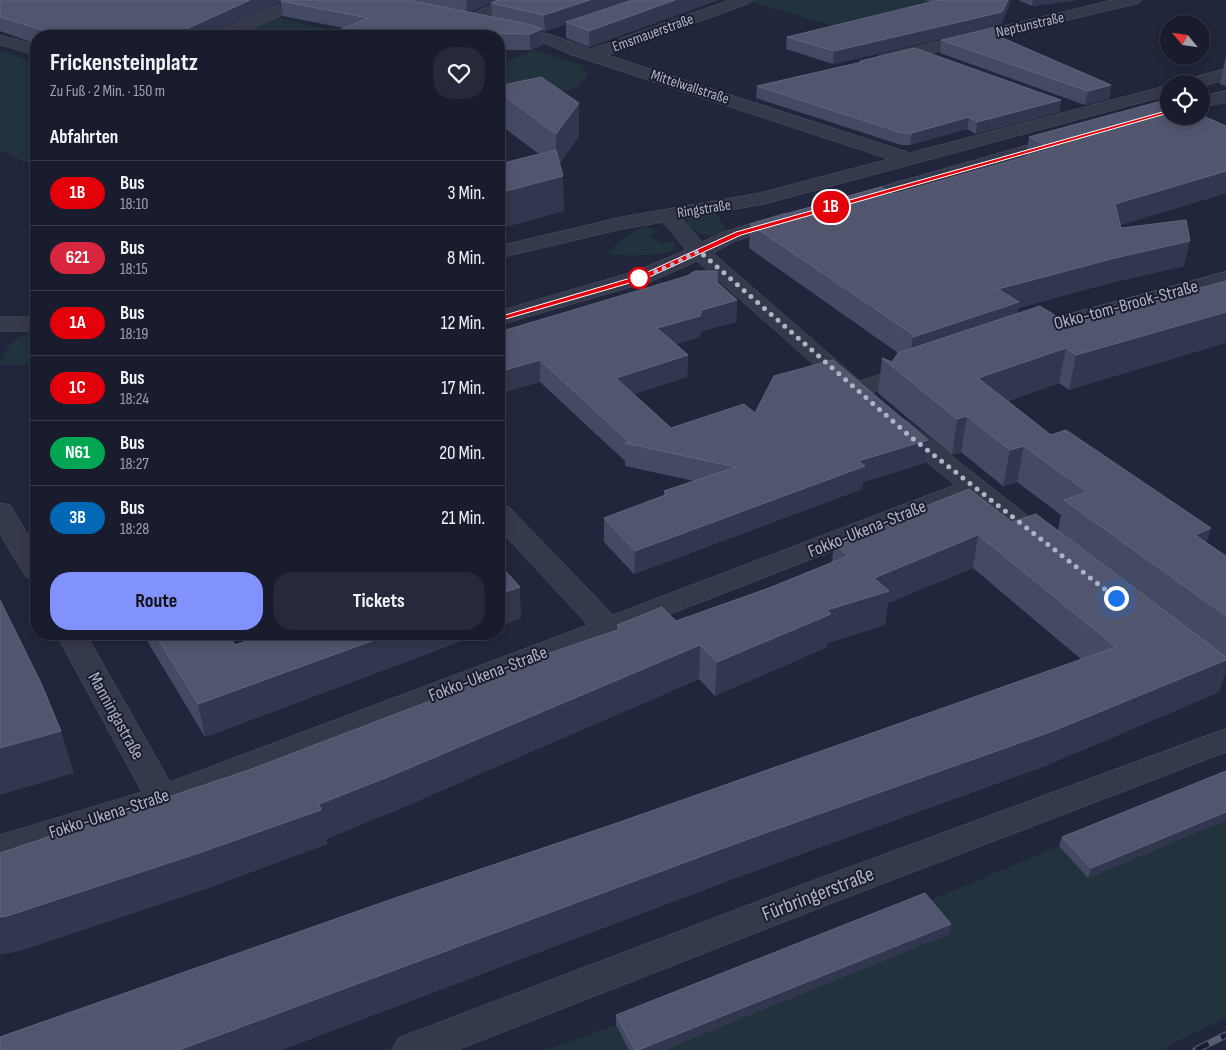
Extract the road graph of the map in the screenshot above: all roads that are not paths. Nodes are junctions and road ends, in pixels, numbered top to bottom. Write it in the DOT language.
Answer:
graph roads {
  1 [pos="304,0"];
  2 [pos="517,0"];
  3 [pos="745,0"];
  4 [pos="1134,0"];
  5 [pos="452,18"];
  6 [pos="470,20"];
  7 [pos="236,30"];
  8 [pos="565,32"];
  9 [pos="546,38"];
  10 [pos="0,40"];
  11 [pos="30,48"];
  12 [pos="915,52"];
  13 [pos="590,55"];
  14 [pos="943,62"];
  15 [pos="867,63"];
  16 [pos="1226,74"];
  17 [pos="1210,79"];
  18 [pos="750,91"];
  19 [pos="1160,92"];
  20 [pos="1226,96"];
  21 [pos="722,98"];
  22 [pos="1210,100"];
  23 [pos="1055,102"];
  24 [pos="1083,112"];
  25 [pos="1107,124"];
  26 [pos="1086,135"];
  27 [pos="909,159"];
  28 [pos="942,176"];
  29 [pos="835,206"];
  30 [pos="802,214"];
  31 [pos="668,215"];
  32 [pos="505,251"];
  33 [pos="699,251"];
  34 [pos="1226,279"];
  35 [pos="505,316"];
  36 [pos="0,324"];
  37 [pos="30,324"];
  38 [pos="1012,338"];
  39 [pos="939,362"];
  40 [pos="857,390"];
  41 [pos="972,487"];
  42 [pos="0,511"];
  43 [pos="505,519"];
  44 [pos="26,534"];
  45 [pos="30,549"];
  46 [pos="1065,559"];
  47 [pos="608,628"];
  48 [pos="74,640"];
  49 [pos="1226,740"];
  50 [pos="162,798"];
  51 [pos="0,848"];
  52 [pos="412,1050"];
  1 -- 7 [label="street"];
  2 -- 6 [label="street"];
  3 -- 13 [label="street, Emsmauerstraße"];
  4 -- 12 [label="street, Neptunstraße"];
  5 -- 6 [label="street, Mittelwallstraße"];
  6 -- 9 [label="street, Mittelwallstraße"];
  8 -- 9 [label="street"];
  9 -- 13 [label="street, Mittelwallstraße"];
  10 -- 11 [label="street"];
  12 -- 14 [label="street"];
  12 -- 15 [label="street, Neptunstraße"];
  13 -- 21 [label="street, Mittelwallstraße"];
  16 -- 17 [label="street"];
  18 -- 21 [label="street"];
  19 -- 24 [label="street, Ringstraße"];
  20 -- 22 [label="street"];
  21 -- 27 [label="street, Mittelwallstraße"];
  23 -- 24 [label="street"];
  24 -- 25 [label="street"];
  24 -- 27 [label="street, Ringstraße"];
  26 -- 28 [label="street"];
  27 -- 28 [label="street"];
  27 -- 31 [label="street, Ringstraße"];
  28 -- 29 [label="street"];
  30 -- 33 [label="street, Ringstraße"];
  31 -- 32 [label="street, Ringstraße"];
  31 -- 33 [label="street"];
  33 -- 35 [label="street, Ringstraße"];
  33 -- 40 [label="street"];
  34 -- 38 [label="street, Okko-tom-Brook-Straße"];
  36 -- 37 [label="street"];
  39 -- 40 [label="street"];
  40 -- 41 [label="street"];
  41 -- 46 [label="street"];
  41 -- 47 [label="street, Fokko-Ukena-Straße"];
  42 -- 44 [label="street"];
  43 -- 47 [label="street"];
  44 -- 45 [label="street"];
  47 -- 50 [label="street, Fokko-Ukena-Straße"];
  48 -- 50 [label="street, Manningastraße"];
  49 -- 52 [label="street, Fürbringerstraße"];
  50 -- 51 [label="street, Fokko-Ukena-Straße"];
}
